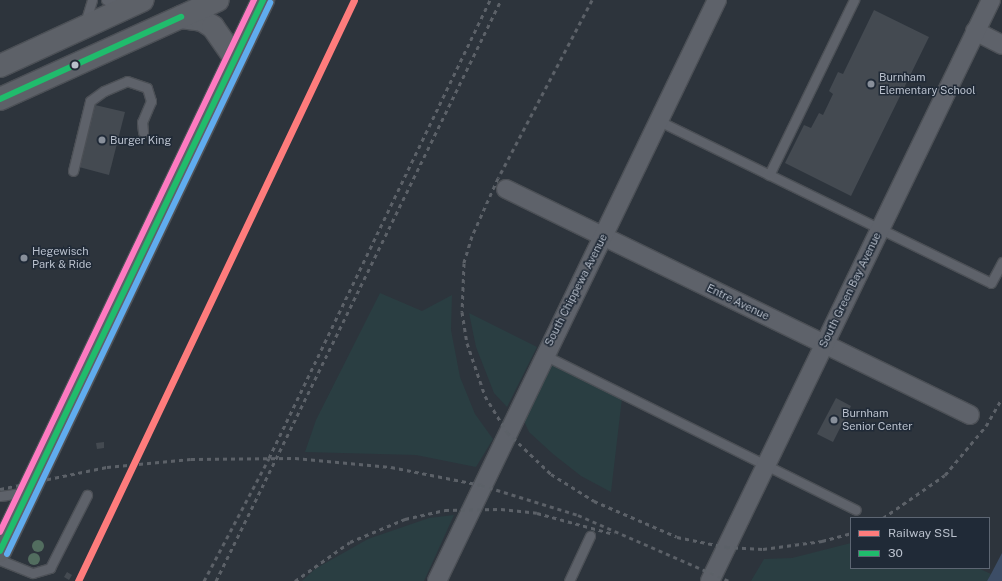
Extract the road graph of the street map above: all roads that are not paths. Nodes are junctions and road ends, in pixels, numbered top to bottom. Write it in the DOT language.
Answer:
graph roads {
  1 [pos="92,0"];
  2 [pos="106,0"];
  3 [pos="218,0"];
  4 [pos="263,0"];
  5 [pos="717,0"];
  6 [pos="854,0"];
  7 [pos="991,0"];
  8 [pos="137,3"];
  9 [pos="181,17"];
  10 [pos="79,29"];
  11 [pos="975,31"];
  12 [pos="1002,45"];
  13 [pos="235,58"];
  14 [pos="0,66"];
  15 [pos="0,99"];
  16 [pos="659,121"];
  17 [pos="143,132"];
  18 [pos="73,171"];
  19 [pos="769,175"];
  20 [pos="506,189"];
  21 [pos="880,229"];
  22 [pos="603,238"];
  23 [pos="1002,262"];
  24 [pos="824,344"];
  25 [pos="544,355"];
  26 [pos="970,415"];
  27 [pos="764,464"];
  28 [pos="29,492"];
  29 [pos="87,495"];
  30 [pos="0,496"];
  31 [pos="856,510"];
  32 [pos="590,536"];
  33 [pos="0,551"];
  34 [pos="0,560"];
  35 [pos="437,581"];
  36 [pos="569,581"];
  37 [pos="710,581"];
  1 -- 10 [label="lane"];
  2 -- 8 [label="lane"];
  3 -- 9 [label="main road"];
  4 -- 13 [label="main road"];
  5 -- 16 [label="street, South Chippewa Avenue"];
  6 -- 19 [label="lane"];
  7 -- 11 [label="street, South Green Bay Avenue"];
  8 -- 10 [label="main road"];
  9 -- 13 [label="main road"];
  9 -- 15 [label="main road"];
  10 -- 14 [label="main road"];
  11 -- 12 [label="street"];
  11 -- 21 [label="street, South Green Bay Avenue"];
  13 -- 28 [label="main road"];
  16 -- 19 [label="lane"];
  16 -- 22 [label="street, South Chippewa Avenue"];
  17 -- 18 [label="lane"];
  19 -- 21 [label="lane"];
  20 -- 22 [label="street, Entre Avenue"];
  21 -- 23 [label="lane"];
  21 -- 24 [label="street, South Green Bay Avenue"];
  22 -- 24 [label="street, Entre Avenue"];
  22 -- 25 [label="street, South Chippewa Avenue"];
  24 -- 26 [label="street, Entre Avenue"];
  24 -- 27 [label="street, South Green Bay Avenue"];
  25 -- 27 [label="lane"];
  25 -- 35 [label="street, South Chippewa Avenue"];
  27 -- 31 [label="lane"];
  27 -- 37 [label="street, South Green Bay Avenue"];
  28 -- 30 [label="lane"];
  28 -- 33 [label="main road"];
  29 -- 34 [label="lane"];
  32 -- 36 [label="lane"];
}
